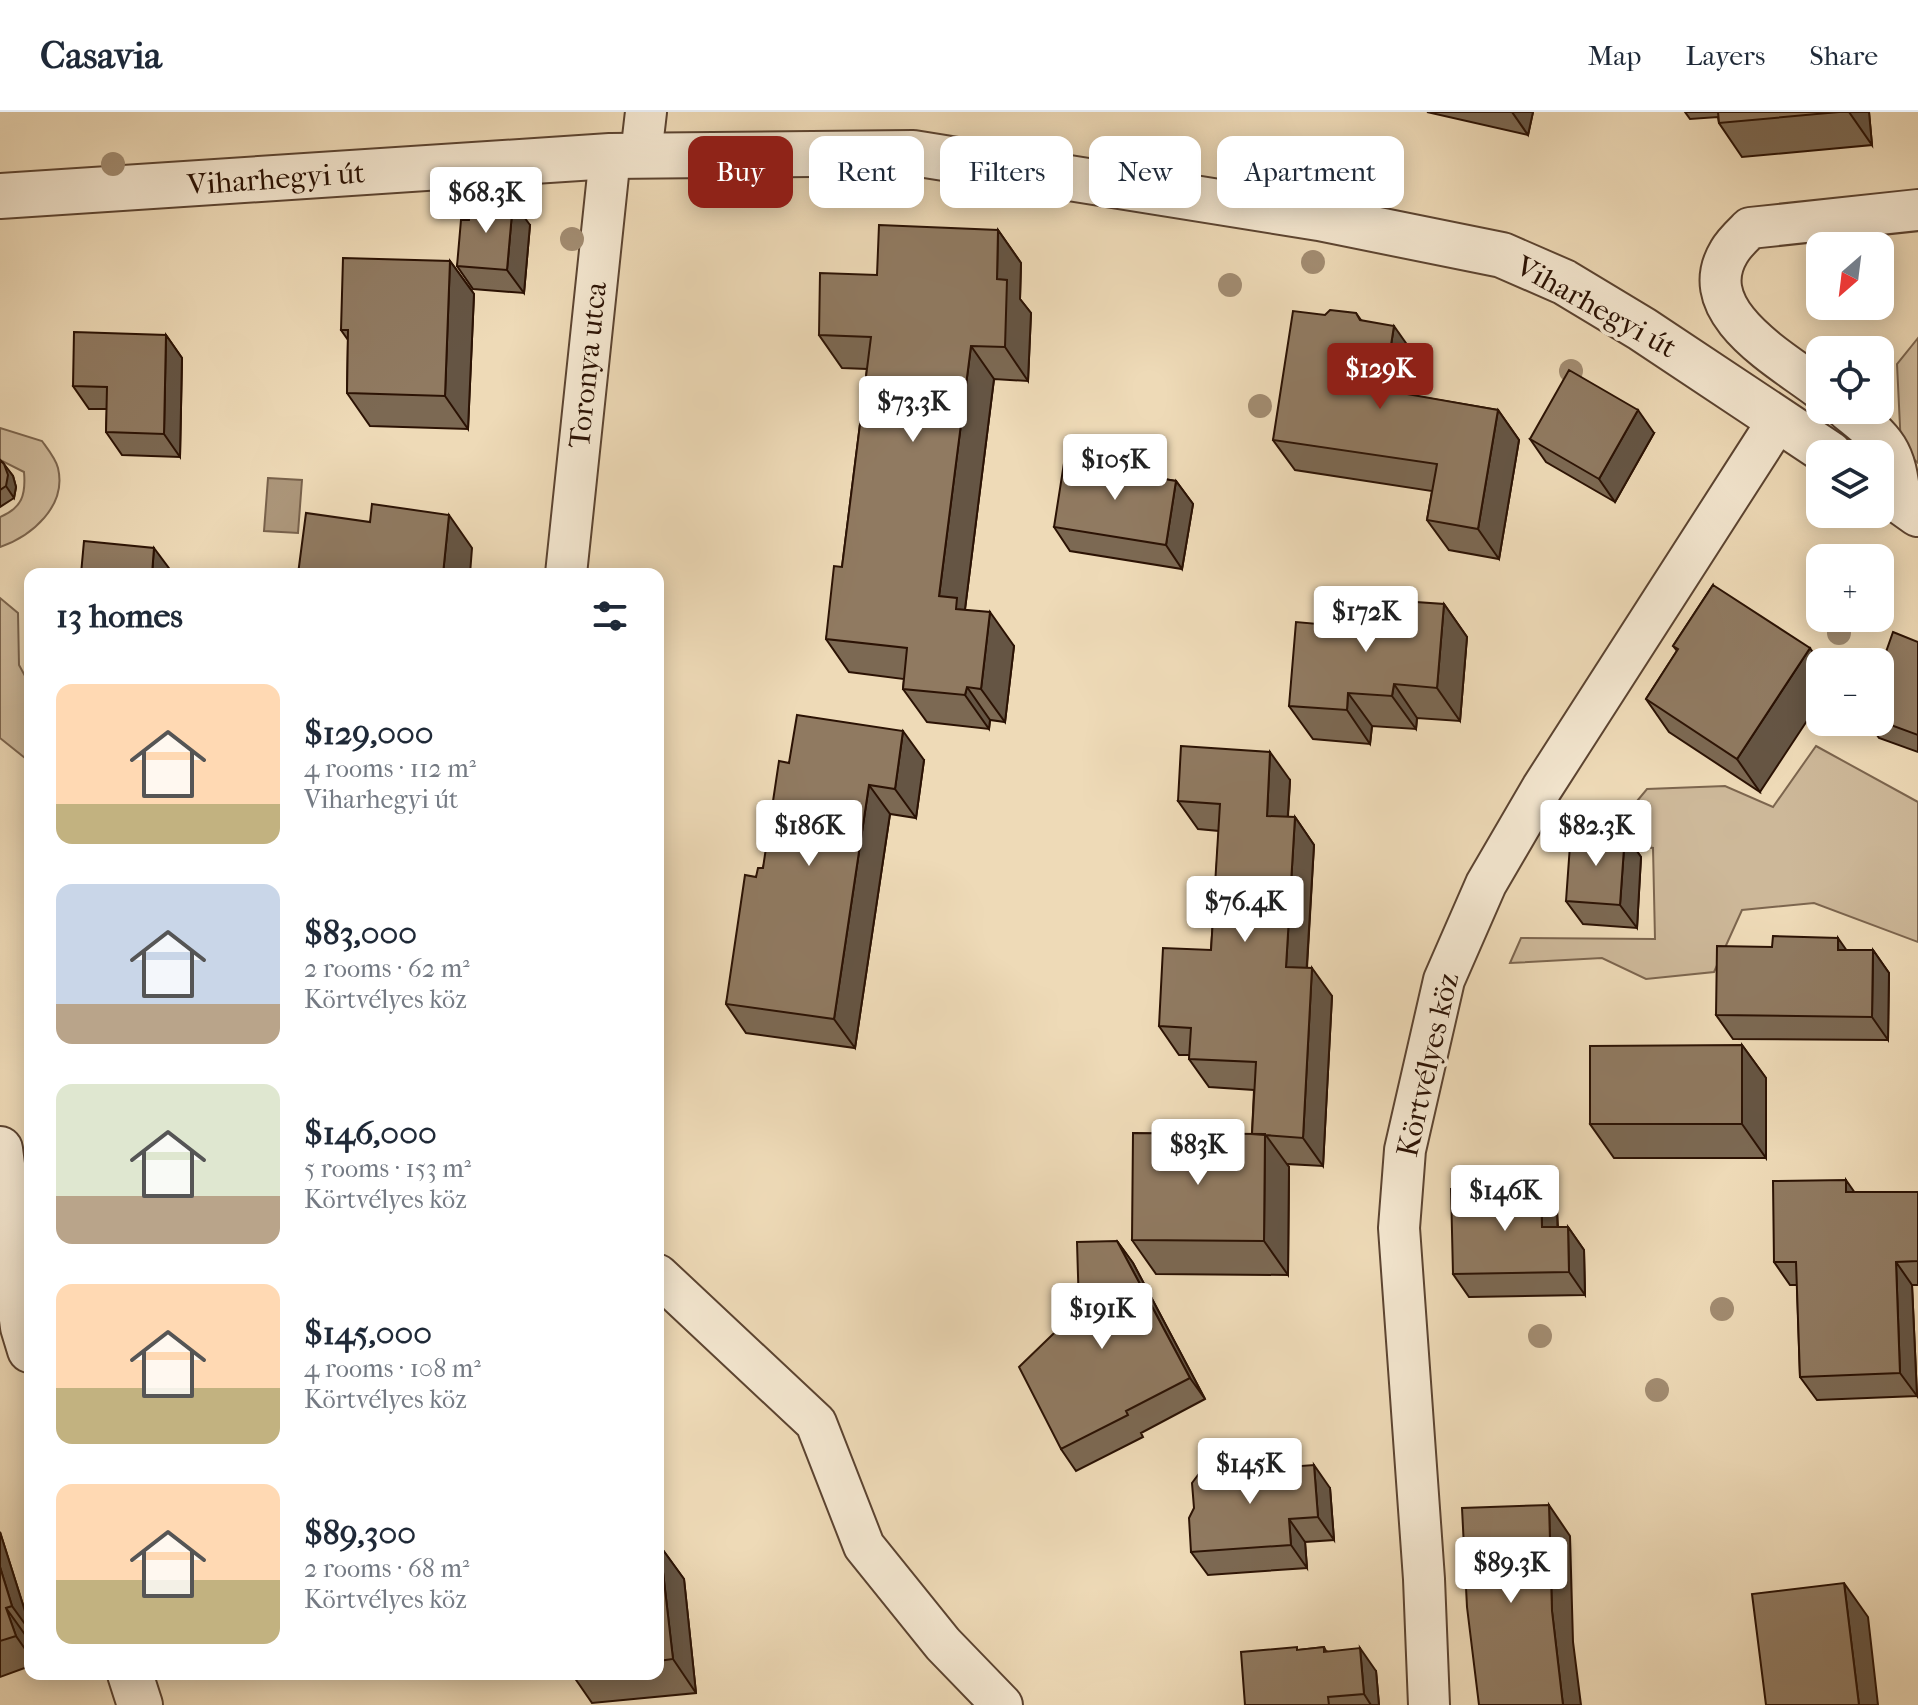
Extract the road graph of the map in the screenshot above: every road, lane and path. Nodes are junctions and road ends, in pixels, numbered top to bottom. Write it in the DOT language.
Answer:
graph roads {
  1 [pos="646,112"];
  2 [pos="625,156"];
  3 [pos="0,196"];
  4 [pos="1918,210"];
  5 [pos="1806,378"];
  6 [pos="1779,419"];
  7 [pos="1864,424"];
  8 [pos="1810,440"];
  9 [pos="1899,501"];
  10 [pos="567,568"];
  11 [pos="0,1149"];
  12 [pos="664,1281"];
  13 [pos="24,1330"];
  14 [pos="132,1680"];
  15 [pos="140,1705"];
  16 [pos="1002,1705"];
  17 [pos="1429,1705"];
  1 -- 2 [label="street, Toronya utca"];
  2 -- 3 [label="street, Viharhegyi út"];
  2 -- 6 [label="street, Viharhegyi út"];
  2 -- 10 [label="street, Toronya utca"];
  4 -- 5 [label="street"];
  6 -- 8 [label="street, Viharhegyi út"];
  6 -- 17 [label="street, Körtvélyes köz"];
  7 -- 9 [label="street"];
  11 -- 13 [label="street"];
  12 -- 16 [label="street"];
  14 -- 15 [label="street"];
}
